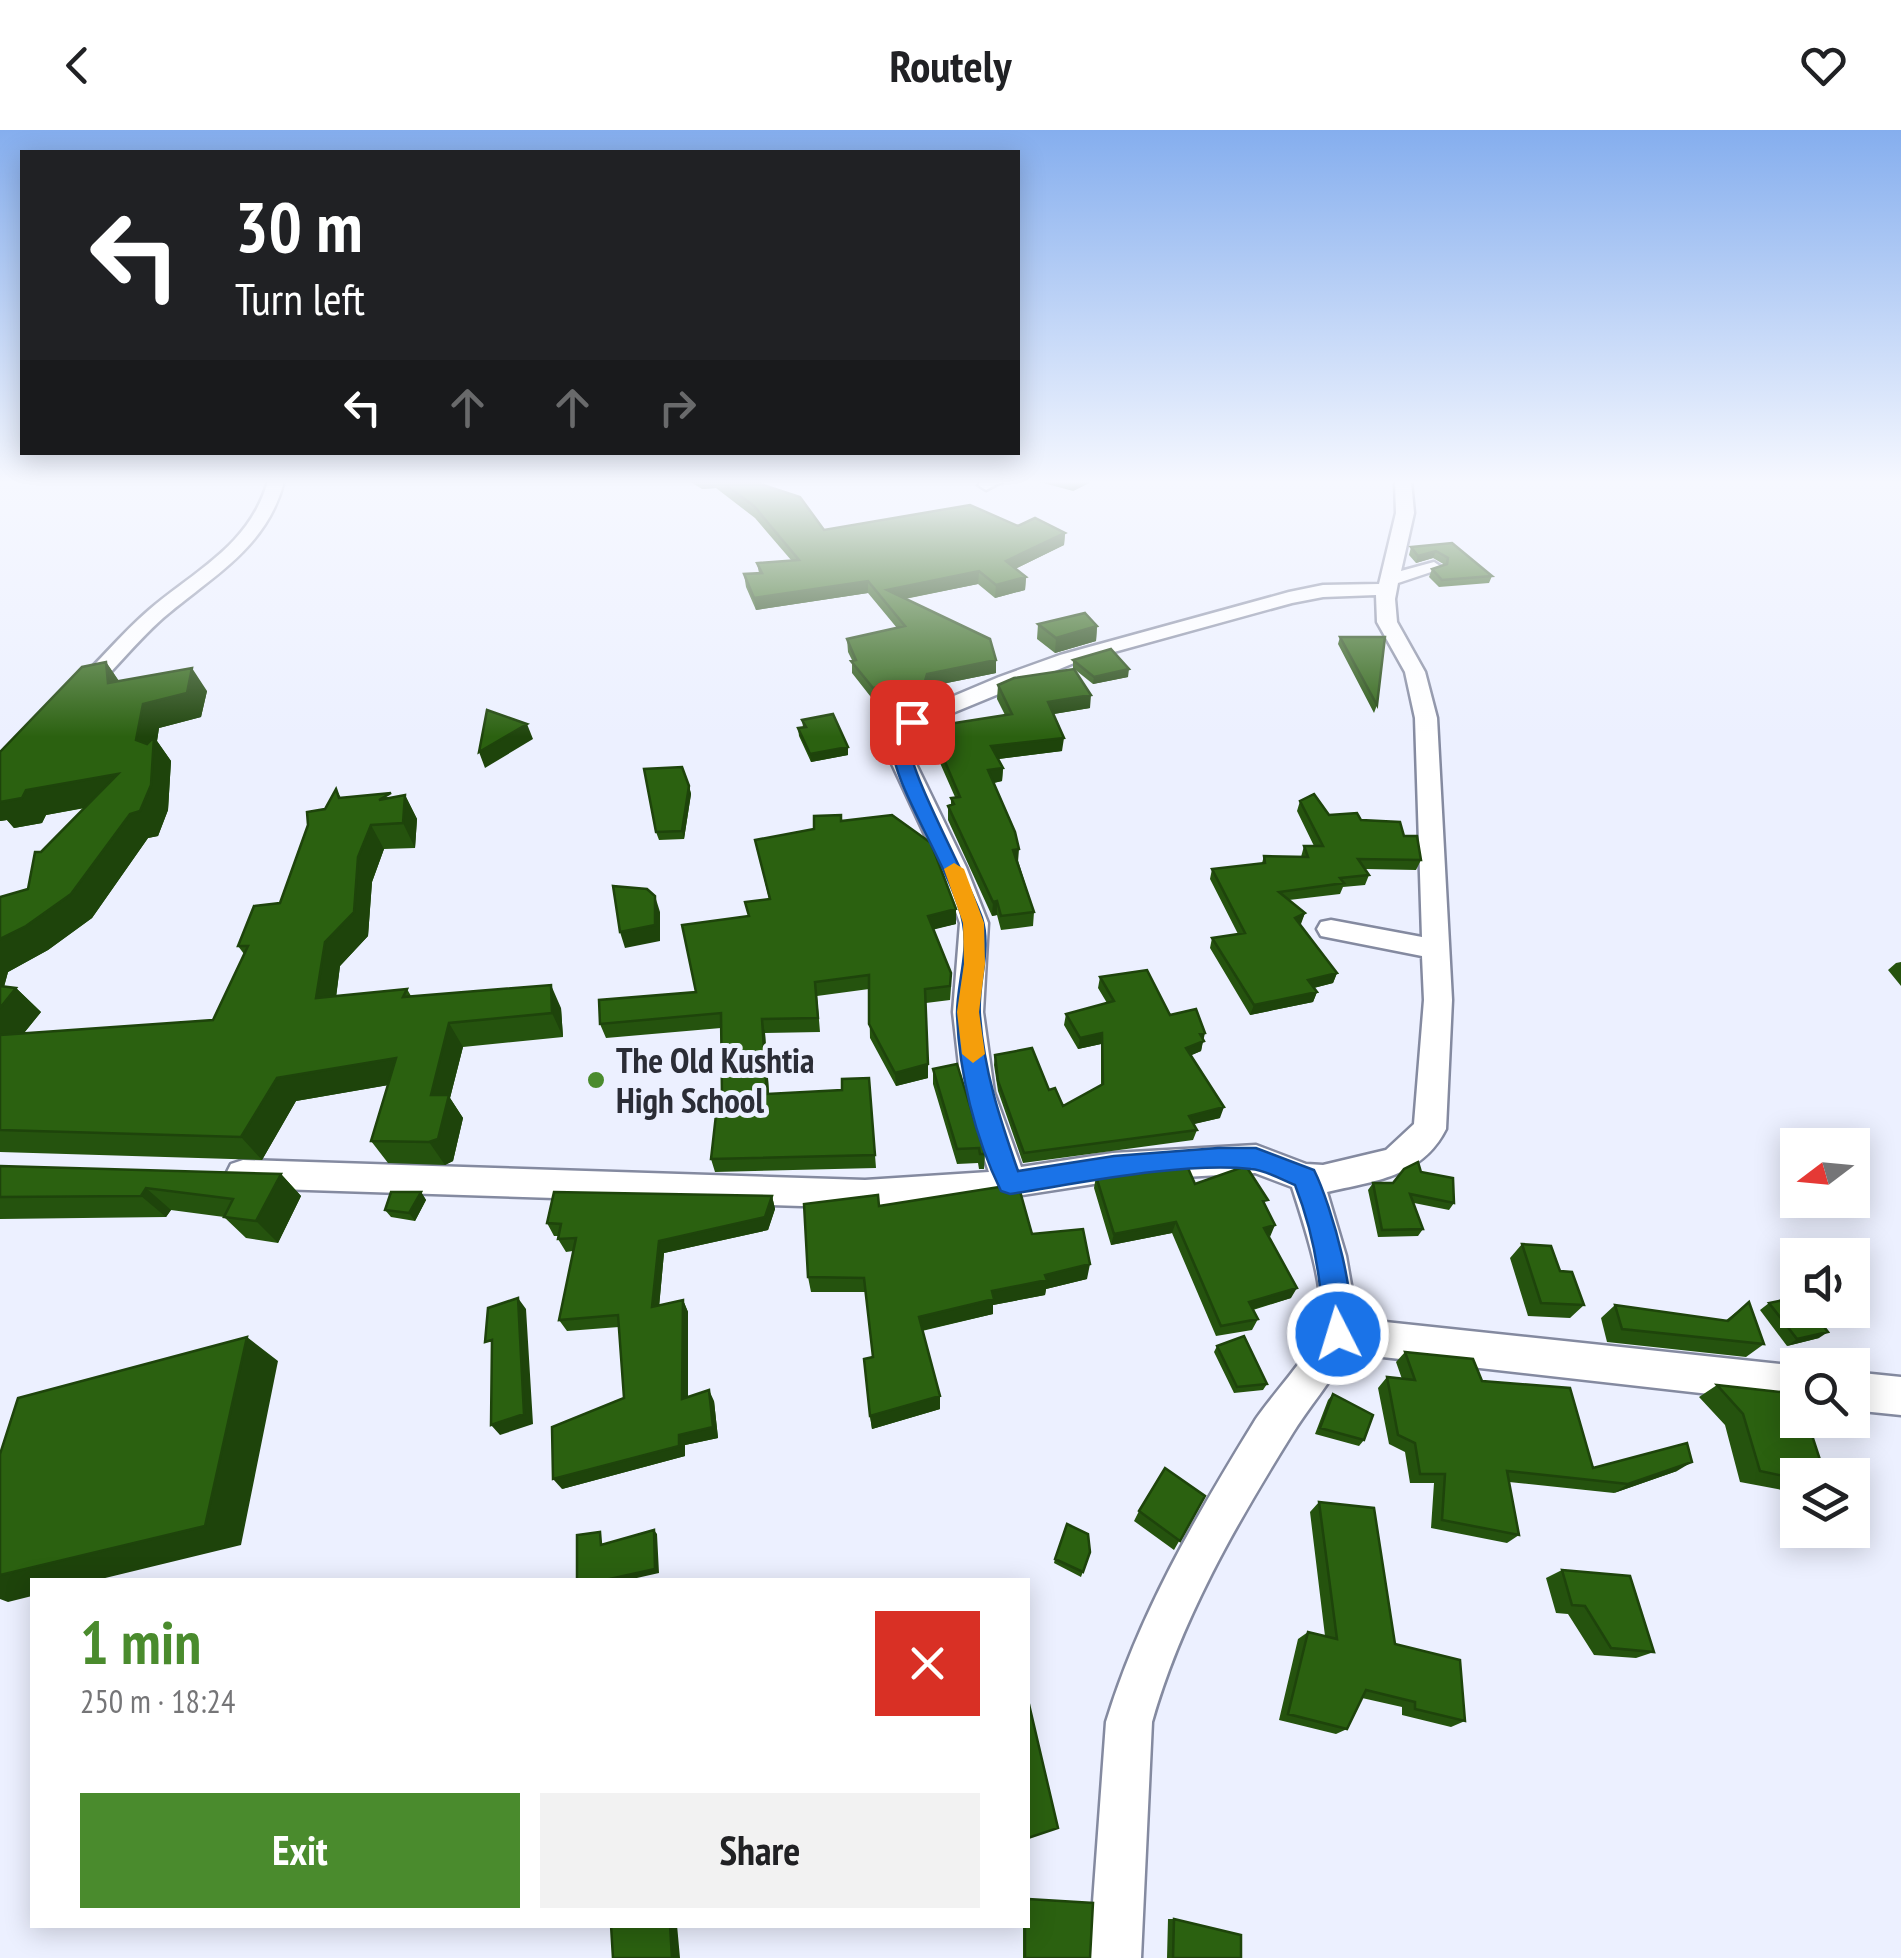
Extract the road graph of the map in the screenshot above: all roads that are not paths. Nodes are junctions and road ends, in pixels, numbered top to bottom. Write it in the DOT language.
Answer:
graph roads {
  1 [pos="215,566"];
  2 [pos="1394,566"];
  3 [pos="1434,568"];
  4 [pos="1390,584"];
  5 [pos="60,712"];
  6 [pos="1332,929"];
  7 [pos="1436,949"];
  8 [pos="214,1174"];
  9 [pos="1305,1178"];
  10 [pos="1010,1183"];
  11 [pos="1338,1334"];
  12 [pos="1780,1383"];
  13 [pos="1870,1393"];
  14 [pos="1901,1396"];
  15 [pos="1115,1958"];
  1 -- 5 [label="street"];
  2 -- 4 [label="street"];
  3 -- 4 [label="street"];
  4 -- 7 [label="street"];
  4 -- 10 [label="street"];
  6 -- 7 [label="street"];
  7 -- 9 [label="street"];
  8 -- 10 [label="street"];
  9 -- 10 [label="street"];
  9 -- 11 [label="street"];
  11 -- 12 [label="street"];
  11 -- 15 [label="street"];
  13 -- 14 [label="street"];
}
